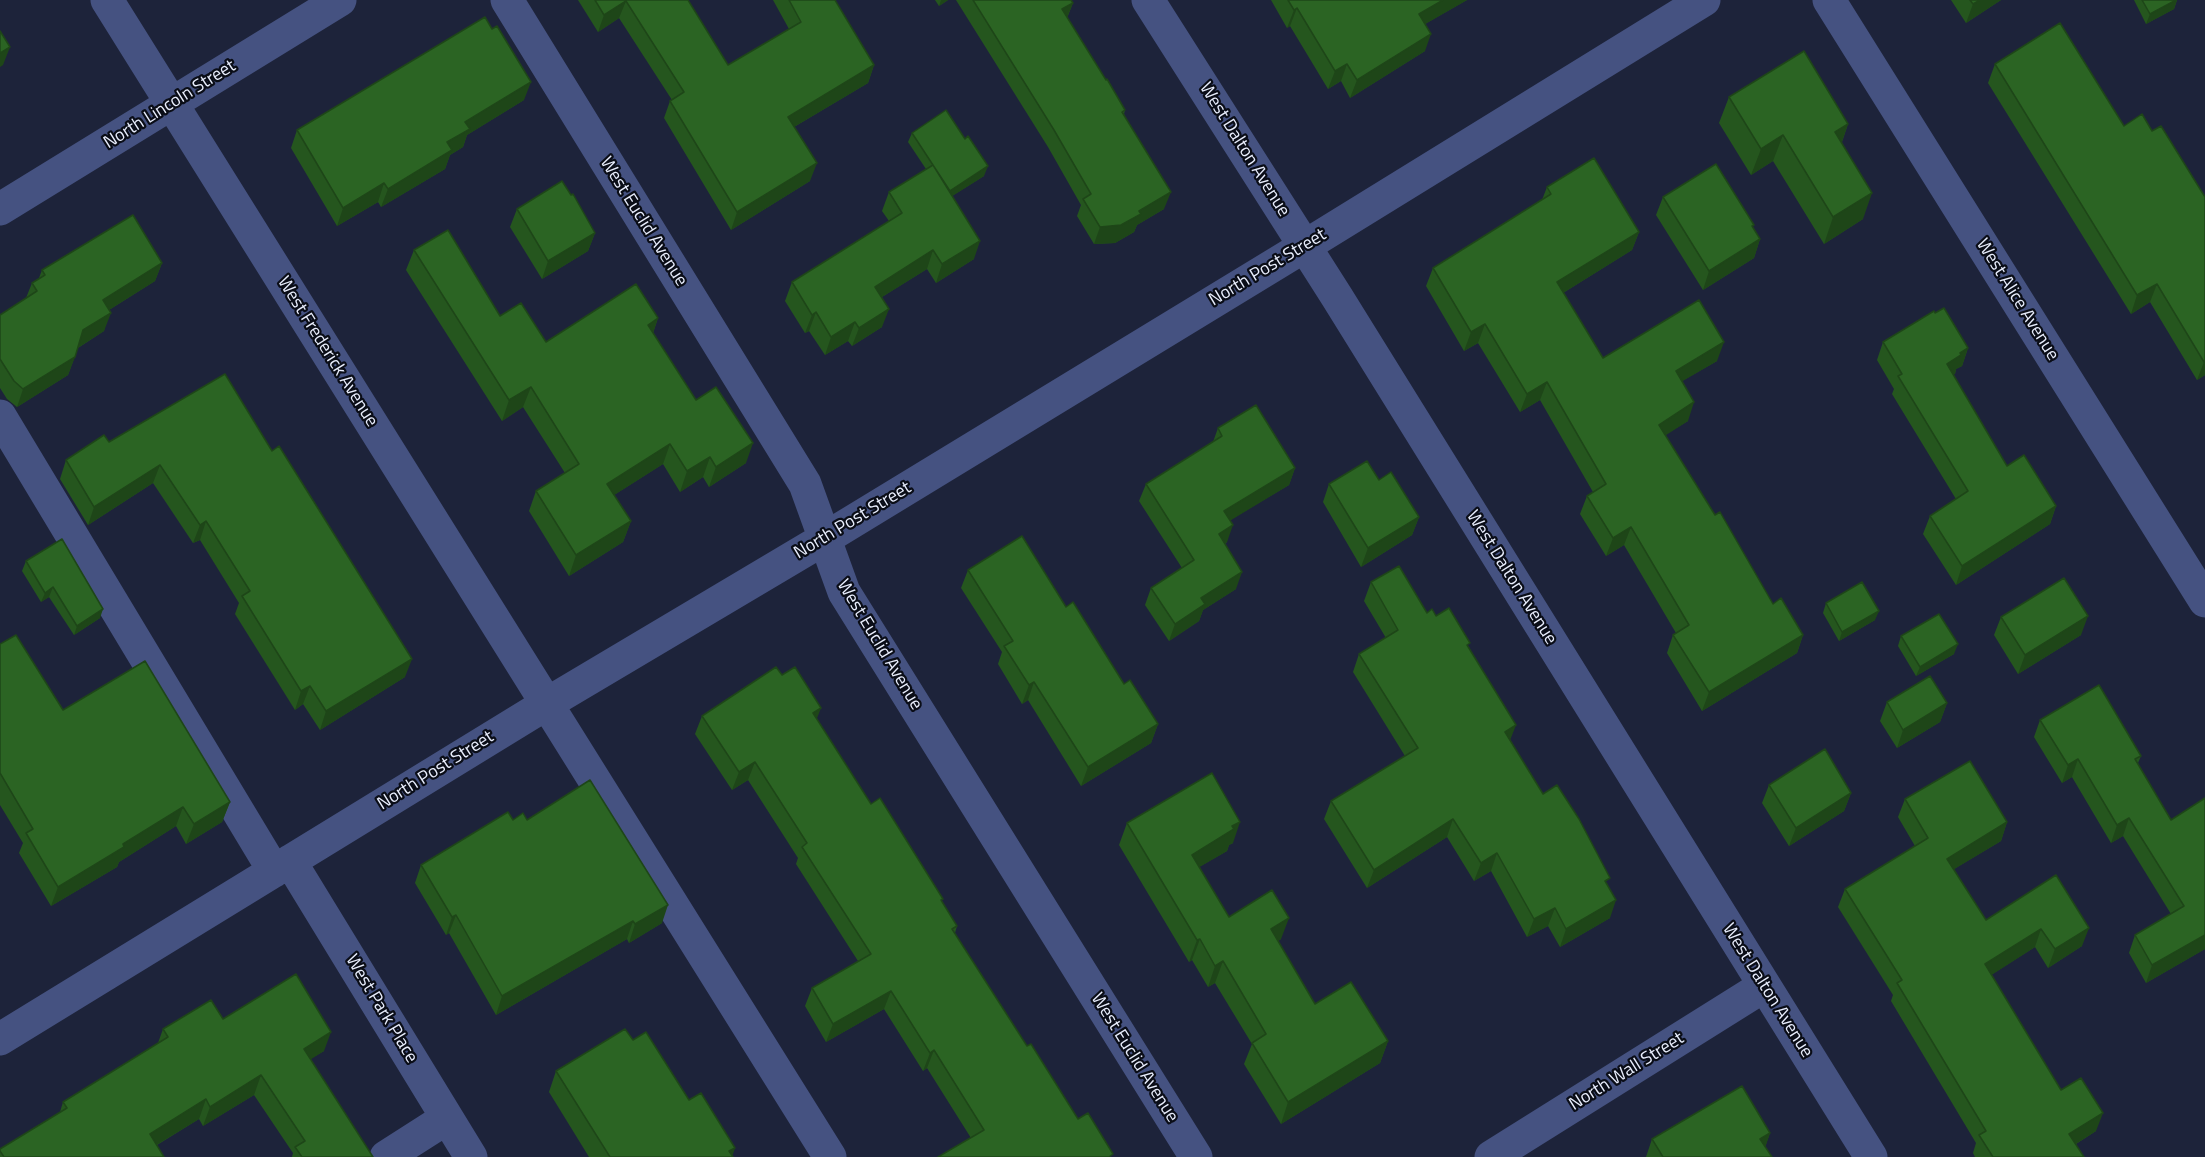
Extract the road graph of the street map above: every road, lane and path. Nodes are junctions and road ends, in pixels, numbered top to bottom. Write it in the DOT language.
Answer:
graph roads {
  1 [pos="107,0"];
  2 [pos="340,0"];
  3 [pos="507,0"];
  4 [pos="1148,0"];
  5 [pos="1704,0"];
  6 [pos="1829,0"];
  7 [pos="172,104"];
  8 [pos="0,209"];
  9 [pos="1305,246"];
  10 [pos="0,416"];
  11 [pos="824,538"];
  12 [pos="2205,601"];
  13 [pos="548,703"];
  14 [pos="282,866"];
  15 [pos="1764,986"];
  16 [pos="0,1038"];
  17 [pos="447,1118"];
  18 [pos="1529,1147"];
  19 [pos="386,1157"];
  20 [pos="471,1157"];
  21 [pos="830,1157"];
  22 [pos="1196,1157"];
  23 [pos="1491,1157"];
  24 [pos="1871,1157"];
  1 -- 7 [label="street, West Frederick Avenue"];
  2 -- 7 [label="street, North Lincoln Street"];
  3 -- 11 [label="street, West Euclid Avenue"];
  4 -- 9 [label="street, West Dalton Avenue"];
  5 -- 9 [label="street, North Post Street"];
  6 -- 12 [label="street, West Alice Avenue"];
  7 -- 8 [label="street, North Lincoln Street"];
  7 -- 13 [label="street, West Frederick Avenue"];
  9 -- 11 [label="street, North Post Street"];
  9 -- 15 [label="street, West Dalton Avenue"];
  10 -- 14 [label="street, West Park Place"];
  11 -- 13 [label="street, North Post Street"];
  11 -- 22 [label="street, West Euclid Avenue"];
  13 -- 14 [label="street, North Post Street"];
  13 -- 21 [label="street, West Frederick Avenue"];
  14 -- 16 [label="street, North Post Street"];
  14 -- 17 [label="street, West Park Place"];
  15 -- 18 [label="street, North Wall Street"];
  15 -- 24 [label="street, West Dalton Avenue"];
  17 -- 19 [label="street"];
  17 -- 20 [label="street, West Park Place"];
  18 -- 23 [label="street, North Wall Street"];
}
